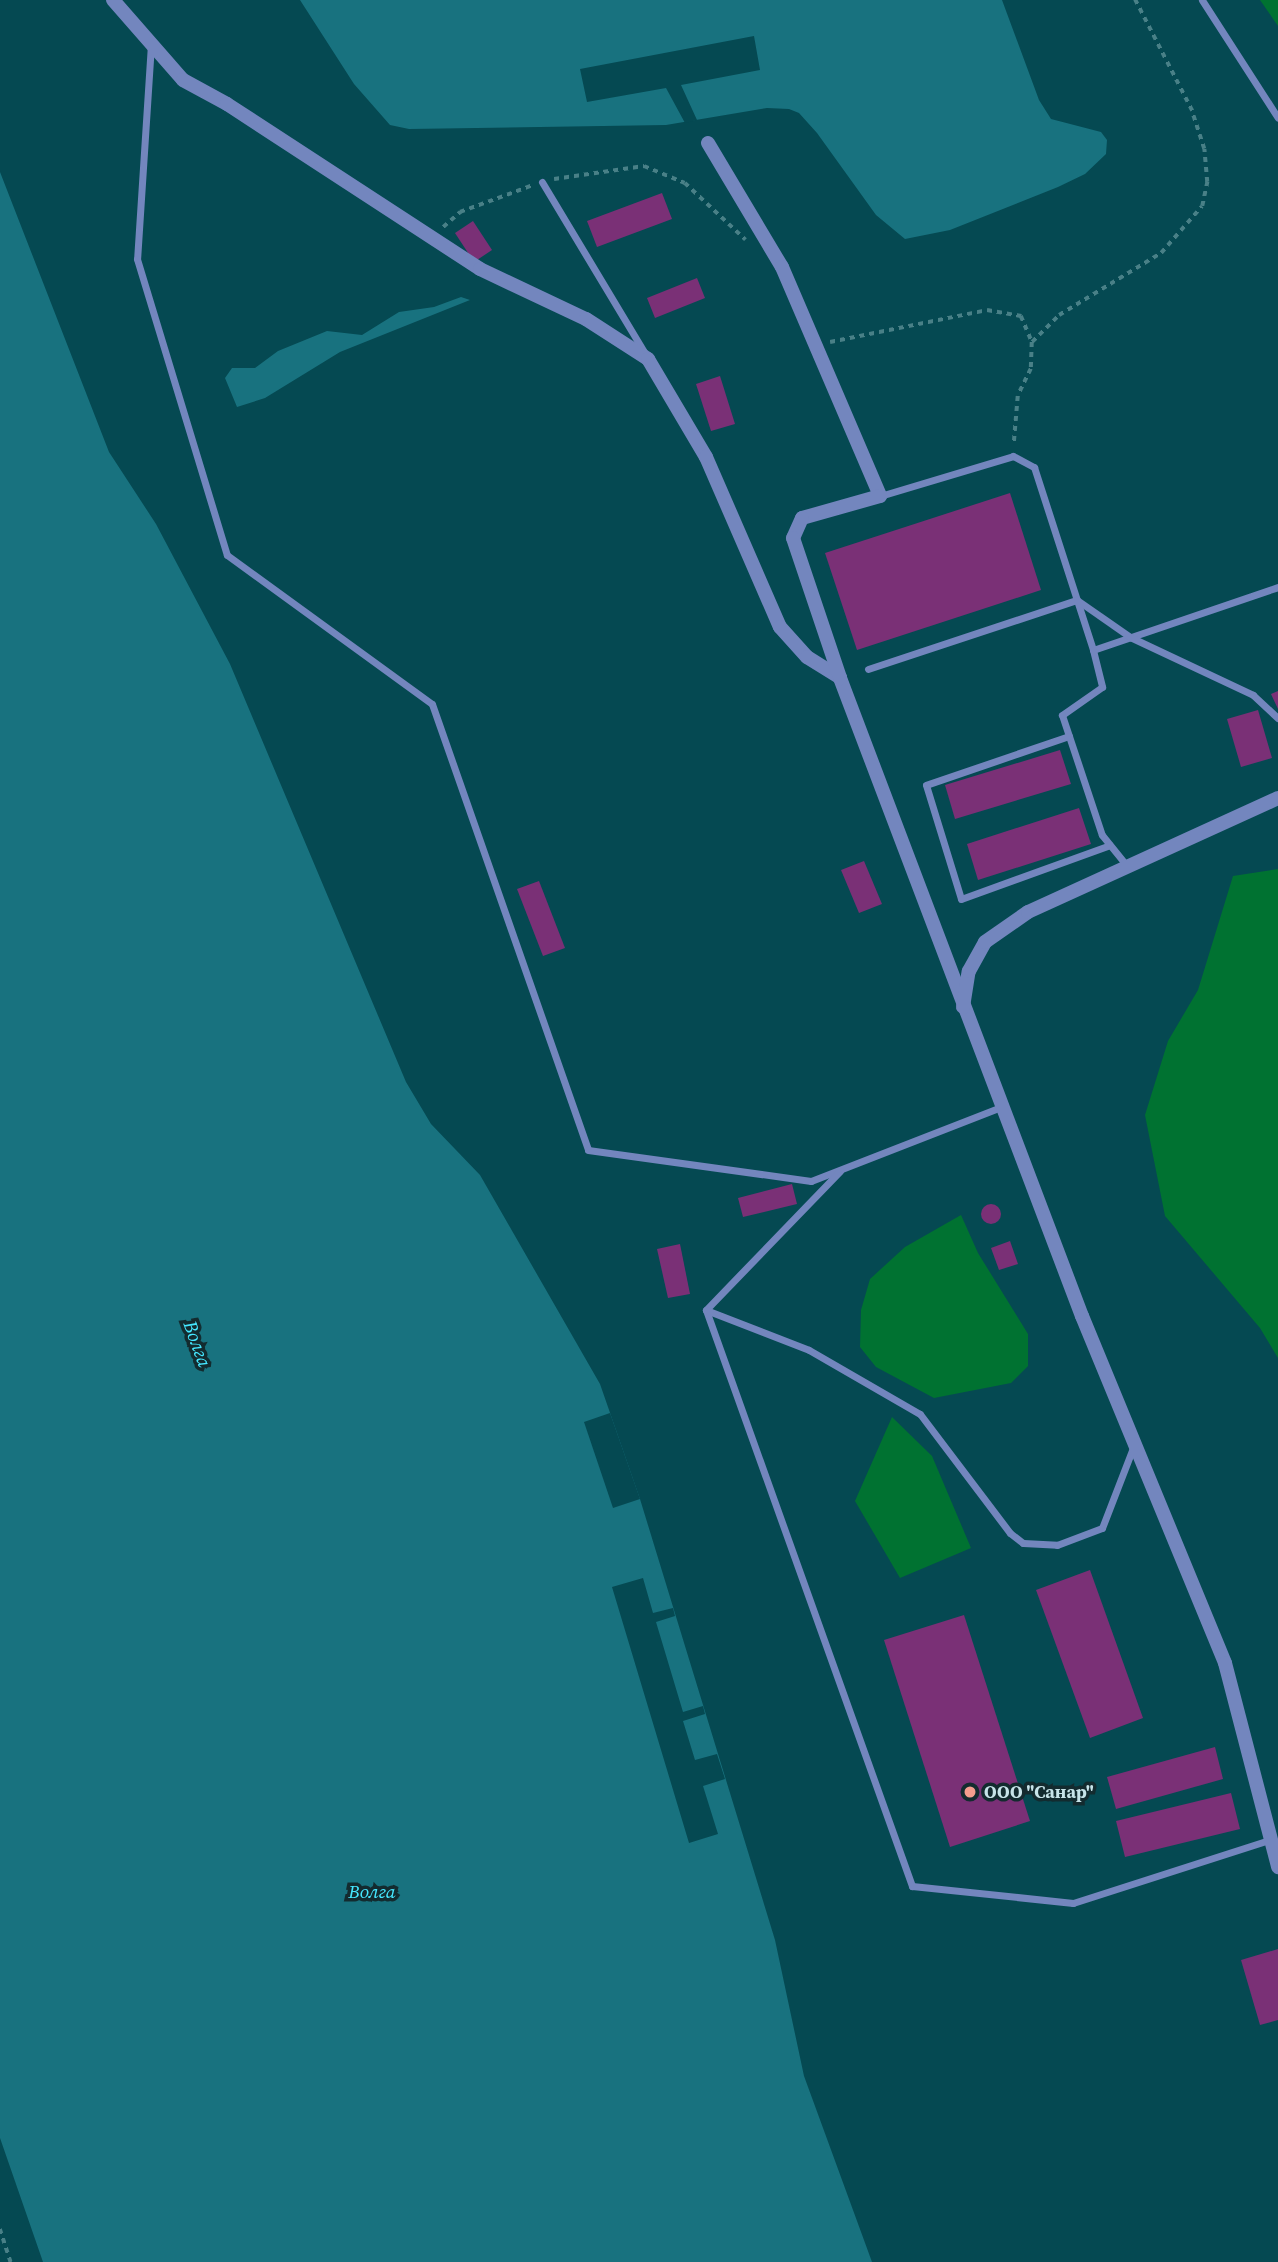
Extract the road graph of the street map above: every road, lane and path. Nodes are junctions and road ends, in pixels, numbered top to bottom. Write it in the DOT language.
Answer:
graph roads {
  1 [pos="113,0"];
  2 [pos="1135,0"];
  3 [pos="1202,0"];
  4 [pos="151,43"];
  5 [pos="1278,118"];
  6 [pos="708,143"];
  7 [pos="542,182"];
  8 [pos="432,237"];
  9 [pos="749,243"];
  10 [pos="1032,342"];
  11 [pos="817,345"];
  12 [pos="648,359"];
  13 [pos="1013,456"];
  14 [pos="880,496"];
  15 [pos="1278,587"];
  16 [pos="1077,600"];
  17 [pos="1130,637"];
  18 [pos="1093,650"];
  19 [pos="868,668"];
  20 [pos="839,678"];
  21 [pos="1278,718"];
  22 [pos="1069,736"];
  23 [pos="1278,798"];
  24 [pos="1110,845"];
  25 [pos="1127,866"];
  26 [pos="962,1008"];
  27 [pos="1001,1107"];
  28 [pos="843,1168"];
  29 [pos="706,1310"];
  30 [pos="1134,1445"];
  31 [pos="1269,1840"];
  32 [pos="1278,1867"];
  33 [pos="0,2229"];
  34 [pos="11,2262"];
  1 -- 4 [label="street"];
  2 -- 10 [label="path"];
  3 -- 5 [label="lane"];
  4 -- 8 [label="street"];
  4 -- 28 [label="lane"];
  6 -- 11 [label="street"];
  7 -- 8 [label="path"];
  7 -- 9 [label="path"];
  7 -- 12 [label="lane"];
  8 -- 12 [label="street"];
  10 -- 11 [label="path"];
  10 -- 13 [label="path"];
  11 -- 14 [label="street"];
  12 -- 20 [label="street"];
  13 -- 14 [label="lane"];
  13 -- 16 [label="lane"];
  14 -- 20 [label="street"];
  15 -- 17 [label="lane"];
  16 -- 17 [label="lane"];
  16 -- 18 [label="lane"];
  16 -- 19 [label="lane"];
  17 -- 18 [label="lane"];
  17 -- 21 [label="lane"];
  18 -- 22 [label="lane"];
  20 -- 26 [label="street"];
  22 -- 24 [label="lane"];
  22 -- 24 [label="lane"];
  23 -- 25 [label="street"];
  24 -- 25 [label="lane"];
  25 -- 26 [label="street"];
  26 -- 27 [label="street"];
  27 -- 28 [label="lane"];
  27 -- 30 [label="street"];
  28 -- 29 [label="lane"];
  29 -- 30 [label="lane"];
  29 -- 31 [label="lane"];
  30 -- 31 [label="street"];
  31 -- 32 [label="street"];
  33 -- 34 [label="path"];
}
